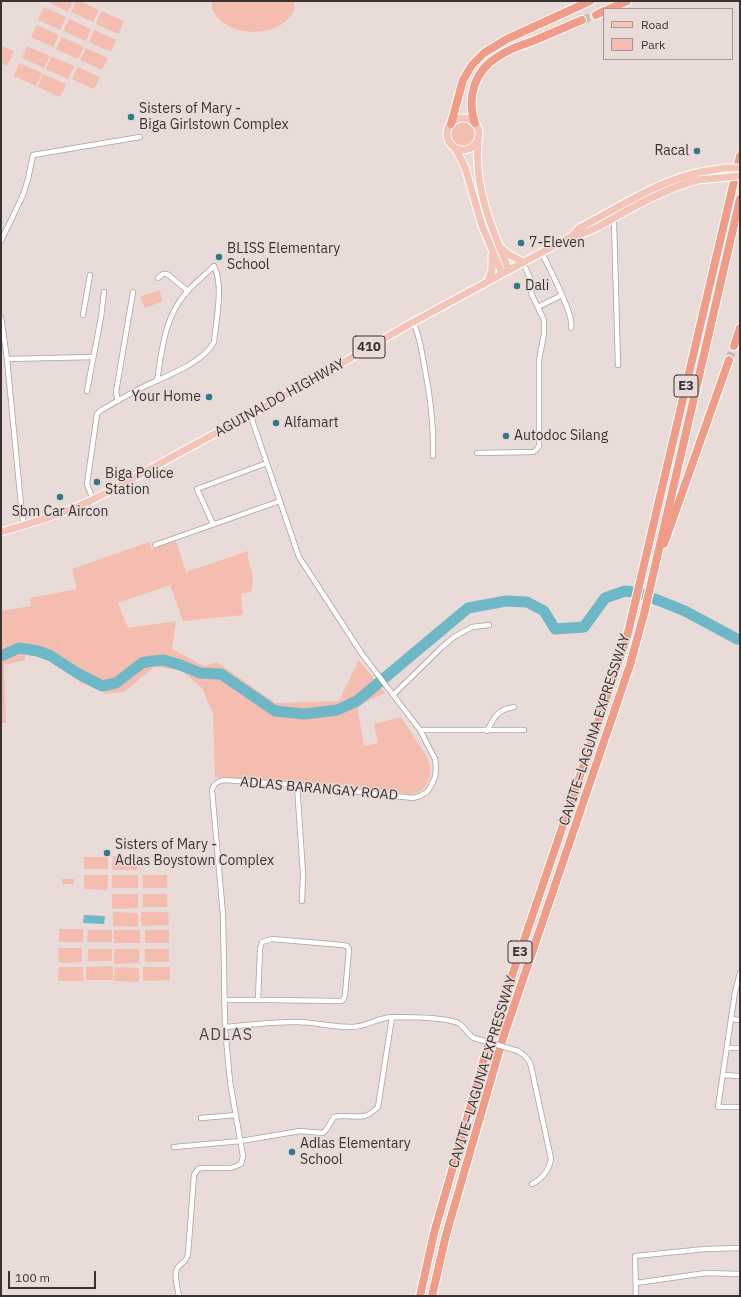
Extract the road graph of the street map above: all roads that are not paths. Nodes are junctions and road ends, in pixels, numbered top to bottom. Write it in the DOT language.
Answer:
graph roads {
  1 [pos="590,1"];
  2 [pos="627,1"];
  3 [pos="611,8"];
  4 [pos="582,20"];
  5 [pos="475,123"];
  6 [pos="451,124"];
  7 [pos="140,137"];
  8 [pos="478,142"];
  9 [pos="454,148"];
  10 [pos="740,156"];
  11 [pos="740,168"];
  12 [pos="740,176"];
  13 [pos="740,199"];
  14 [pos="611,219"];
  15 [pos="572,236"];
  16 [pos="1,241"];
  17 [pos="498,244"];
  18 [pos="492,251"];
  19 [pos="542,253"];
  20 [pos="523,262"];
  21 [pos="506,272"];
  22 [pos="90,275"];
  23 [pos="158,278"];
  24 [pos="488,281"];
  25 [pos="188,291"];
  26 [pos="104,292"];
  27 [pos="133,292"];
  28 [pos="562,295"];
  29 [pos="538,307"];
  30 [pos="83,315"];
  31 [pos="1,317"];
  32 [pos="413,322"];
  33 [pos="571,328"];
  34 [pos="740,328"];
  35 [pos="734,346"];
  36 [pos="93,357"];
  37 [pos="7,359"];
  38 [pos="729,360"];
  39 [pos="618,365"];
  40 [pos="157,381"];
  41 [pos="88,390"];
  42 [pos="118,401"];
  43 [pos="250,414"];
  44 [pos="476,453"];
  45 [pos="433,456"];
  46 [pos="267,463"];
  47 [pos="93,500"];
  48 [pos="280,501"];
  49 [pos="213,524"];
  50 [pos="24,525"];
  51 [pos="1,532"];
  52 [pos="155,545"];
  53 [pos="651,583"];
  54 [pos="490,625"];
  55 [pos="393,695"];
  56 [pos="514,707"];
  57 [pos="420,730"];
  58 [pos="487,730"];
  59 [pos="524,730"];
  60 [pos="297,785"];
  61 [pos="302,901"];
  62 [pos="740,973"];
  63 [pos="738,992"];
  64 [pos="224,1000"];
  65 [pos="258,1000"];
  66 [pos="392,1017"];
  67 [pos="731,1019"];
  68 [pos="740,1020"];
  69 [pos="225,1027"];
  70 [pos="727,1048"];
  71 [pos="740,1048"];
  72 [pos="723,1075"];
  73 [pos="740,1076"];
  74 [pos="740,1107"];
  75 [pos="236,1115"];
  76 [pos="200,1118"];
  77 [pos="241,1141"];
  78 [pos="174,1147"];
  79 [pos="532,1184"];
  80 [pos="740,1248"];
  81 [pos="740,1274"];
  82 [pos="636,1283"];
  83 [pos="179,1296"];
  84 [pos="420,1296"];
  85 [pos="432,1296"];
  86 [pos="636,1296"];
  1 -- 6 [label="highway"];
  2 -- 3 [label="highway"];
  4 -- 5 [label="highway"];
  5 -- 6 [label="main road"];
  5 -- 8 [label="main road"];
  6 -- 9 [label="main road"];
  7 -- 16 [label="street"];
  8 -- 9 [label="main road"];
  8 -- 17 [label="main road"];
  9 -- 18 [label="main road"];
  10 -- 84 [label="highway, CAVITE–LAGUNA EXPRESSWAY / E3"];
  11 -- 15 [label="main road, AGUINALDO HIGHWAY / 410, bridge"];
  12 -- 14 [label="main road, AGUINALDO HIGHWAY / 410, bridge"];
  13 -- 53 [label="highway, CAVITE–LAGUNA EXPRESSWAY / E3"];
  14 -- 15 [label="main road, AGUINALDO HIGHWAY / 410"];
  14 -- 39 [label="street"];
  15 -- 19 [label="main road, AGUINALDO HIGHWAY / 410"];
  17 -- 20 [label="main road"];
  17 -- 21 [label="main road"];
  18 -- 21 [label="main road"];
  18 -- 24 [label="main road"];
  19 -- 20 [label="main road, AGUINALDO HIGHWAY / 410"];
  19 -- 28 [label="street"];
  20 -- 21 [label="main road, AGUINALDO HIGHWAY / 410"];
  20 -- 29 [label="street"];
  21 -- 24 [label="main road, AGUINALDO HIGHWAY / 410"];
  22 -- 30 [label="street"];
  23 -- 25 [label="street"];
  24 -- 32 [label="main road, AGUINALDO HIGHWAY / 410"];
  25 -- 40 [label="street"];
  25 -- 40 [label="street"];
  26 -- 36 [label="street"];
  27 -- 42 [label="street"];
  28 -- 29 [label="street"];
  28 -- 33 [label="street"];
  29 -- 44 [label="street"];
  31 -- 37 [label="street"];
  32 -- 43 [label="main road, AGUINALDO HIGHWAY / 410"];
  32 -- 45 [label="street"];
  34 -- 35 [label="highway"];
  36 -- 37 [label="street"];
  36 -- 41 [label="street"];
  37 -- 50 [label="street"];
  38 -- 53 [label="highway"];
  40 -- 42 [label="street"];
  42 -- 47 [label="street"];
  43 -- 46 [label="street, ADLAS BARANGAY ROAD"];
  43 -- 47 [label="main road, AGUINALDO HIGHWAY / 410"];
  46 -- 48 [label="street, ADLAS BARANGAY ROAD"];
  46 -- 49 [label="street"];
  47 -- 50 [label="main road, AGUINALDO HIGHWAY / 410"];
  48 -- 49 [label="street"];
  48 -- 55 [label="street, ADLAS BARANGAY ROAD"];
  49 -- 52 [label="street"];
  50 -- 51 [label="main road, AGUINALDO HIGHWAY / 410"];
  53 -- 85 [label="highway, CAVITE–LAGUNA EXPRESSWAY / E3"];
  54 -- 55 [label="street"];
  55 -- 57 [label="street, ADLAS BARANGAY ROAD"];
  56 -- 58 [label="street"];
  57 -- 58 [label="street"];
  57 -- 60 [label="street, ADLAS BARANGAY ROAD"];
  58 -- 59 [label="street"];
  60 -- 61 [label="street"];
  60 -- 64 [label="street, ADLAS BARANGAY ROAD"];
  62 -- 63 [label="street"];
  63 -- 67 [label="street"];
  64 -- 65 [label="street"];
  64 -- 69 [label="street, ADLAS BARANGAY ROAD"];
  65 -- 65 [label="street"];
  66 -- 69 [label="street"];
  66 -- 77 [label="street"];
  66 -- 79 [label="street, bridge"];
  67 -- 68 [label="street"];
  67 -- 70 [label="street"];
  69 -- 75 [label="street, ADLAS BARANGAY ROAD"];
  70 -- 71 [label="street"];
  70 -- 72 [label="street"];
  72 -- 73 [label="street"];
  72 -- 74 [label="street"];
  75 -- 76 [label="street"];
  75 -- 77 [label="street, ADLAS BARANGAY ROAD"];
  77 -- 78 [label="street"];
  77 -- 83 [label="street, ADLAS BARANGAY ROAD"];
  80 -- 82 [label="street"];
  81 -- 82 [label="street"];
  82 -- 86 [label="street"];
}
